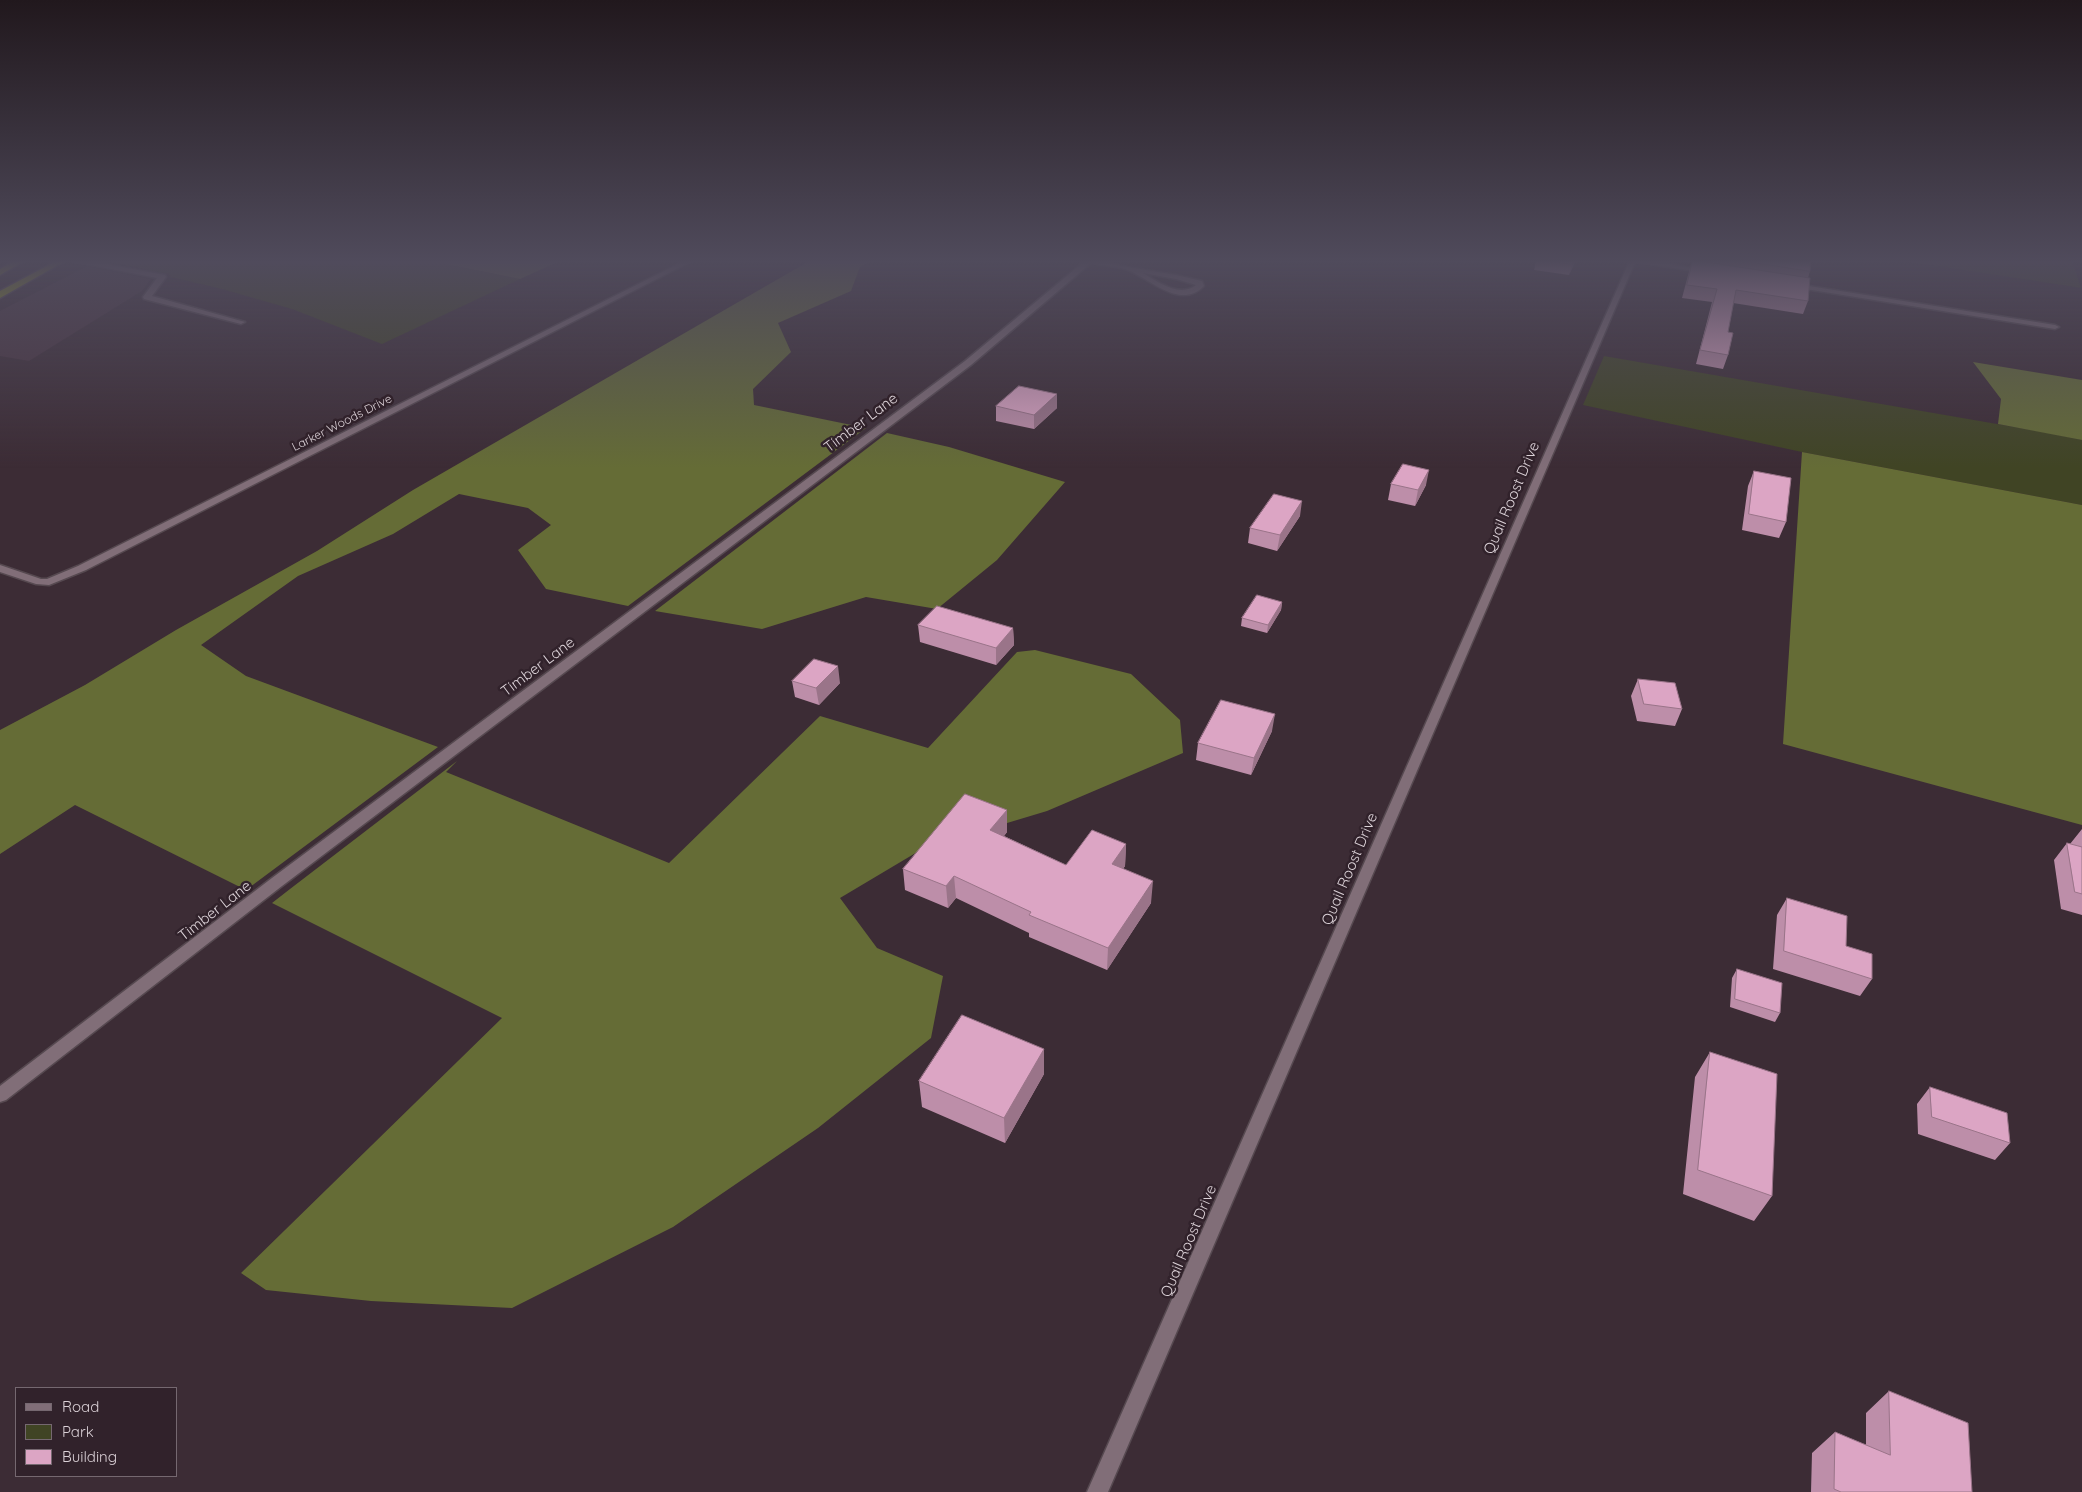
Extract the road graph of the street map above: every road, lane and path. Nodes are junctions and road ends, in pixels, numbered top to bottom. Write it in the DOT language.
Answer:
graph roads {
  1 [pos="553,330"];
  2 [pos="1007,330"];
  3 [pos="1603,330"];
  4 [pos="0,568"];
  5 [pos="0,1095"];
  6 [pos="1097,1492"];
  1 -- 4 [label="street, Larker Woods Drive"];
  2 -- 5 [label="street, Timber Lane"];
  3 -- 6 [label="street, Quail Roost Drive"];
}
